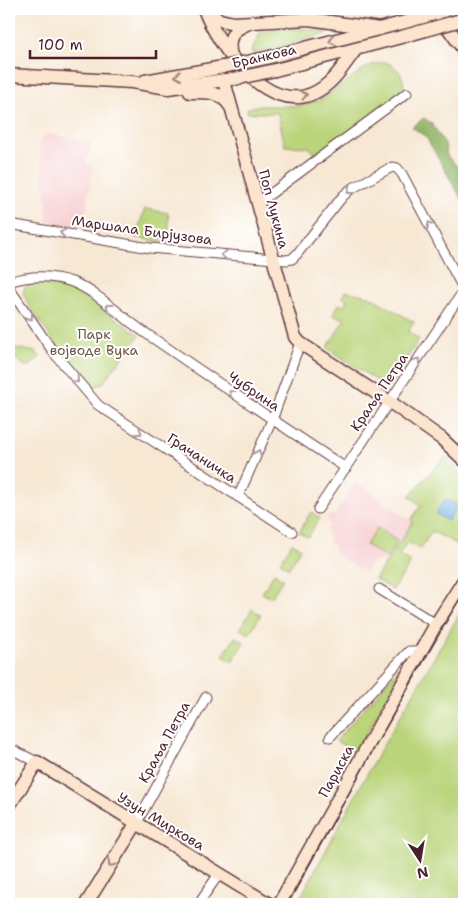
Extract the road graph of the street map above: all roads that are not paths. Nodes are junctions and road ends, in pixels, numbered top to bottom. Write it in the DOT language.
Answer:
graph roads {
  1 [pos="204,9"];
  2 [pos="435,9"];
  3 [pos="454,9"];
  4 [pos="464,19"];
  5 [pos="249,23"];
  6 [pos="380,29"];
  7 [pos="399,31"];
  8 [pos="356,49"];
  9 [pos="464,50"];
  10 [pos="231,56"];
  11 [pos="9,75"];
  12 [pos="230,80"];
  13 [pos="132,82"];
  14 [pos="168,88"];
  15 [pos="407,93"];
  16 [pos="230,106"];
  17 [pos="257,204"];
  18 [pos="9,224"];
  19 [pos="272,259"];
  20 [pos="9,282"];
  21 [pos="9,288"];
  22 [pos="464,290"];
  23 [pos="300,343"];
  24 [pos="390,402"];
  25 [pos="272,420"];
  26 [pos="464,460"];
  27 [pos="346,468"];
  28 [pos="238,497"];
  29 [pos="318,509"];
  30 [pos="292,532"];
  31 [pos="464,580"];
  32 [pos="378,589"];
  33 [pos="436,624"];
  34 [pos="421,652"];
  35 [pos="206,697"];
  36 [pos="330,737"];
  37 [pos="9,748"];
  38 [pos="37,762"];
  39 [pos="9,806"];
  40 [pos="136,824"];
  41 [pos="219,874"];
  42 [pos="86,904"];
  43 [pos="198,904"];
  44 [pos="269,904"];
  45 [pos="279,904"];
  1 -- 5 [label="street"];
  1 -- 10 [label="street"];
  2 -- 9 [label="street"];
  3 -- 7 [label="street, bridge"];
  4 -- 7 [label="street, bridge"];
  5 -- 6 [label="street"];
  5 -- 10 [label="street"];
  6 -- 7 [label="street, Бранкова"];
  6 -- 13 [label="street, Бранкова, one-way, bridge"];
  7 -- 8 [label="street, Бранкова"];
  10 -- 8 [label="street, one-way"];
  8 -- 12 [label="street, Бранкова, bridge"];
  11 -- 13 [label="street, Бранкова"];
  12 -- 14 [label="street, Бранкова"];
  12 -- 16 [label="street, Поп Лукина"];
  13 -- 14 [label="street, Бранкова"];
  14 -- 16 [label="street"];
  15 -- 17 [label="street"];
  16 -- 17 [label="street, Поп Лукина"];
  17 -- 19 [label="street, Поп Лукина"];
  19 -- 18 [label="street, Маршала Бирјузова, one-way"];
  22 -- 19 [label="street, Маршала Бирјузова, one-way"];
  19 -- 23 [label="street, Поп Лукина"];
  25 -- 20 [label="street, Чубрина, one-way"];
  21 -- 28 [label="street, Грачаничка, one-way"];
  24 -- 22 [label="street, Краља Петра, one-way"];
  23 -- 24 [label="street"];
  23 -- 25 [label="street"];
  24 -- 26 [label="street"];
  24 -- 27 [label="street, Краља Петра"];
  25 -- 27 [label="street, Чубрина"];
  28 -- 25 [label="street, one-way"];
  27 -- 29 [label="street, Краља Петра"];
  28 -- 30 [label="street, Грачаничка"];
  31 -- 33 [label="street, Париска"];
  32 -- 33 [label="street"];
  33 -- 34 [label="street, Париска"];
  34 -- 36 [label="street, Париска"];
  34 -- 45 [label="street, Париска"];
  35 -- 40 [label="street, Краља Петра"];
  37 -- 38 [label="street"];
  38 -- 39 [label="street"];
  38 -- 40 [label="street, Узун Миркова"];
  40 -- 41 [label="street, Узун Миркова"];
  40 -- 42 [label="street, Краља Петра, one-way"];
  41 -- 43 [label="street"];
  41 -- 44 [label="street, Узун Миркова"];
}
